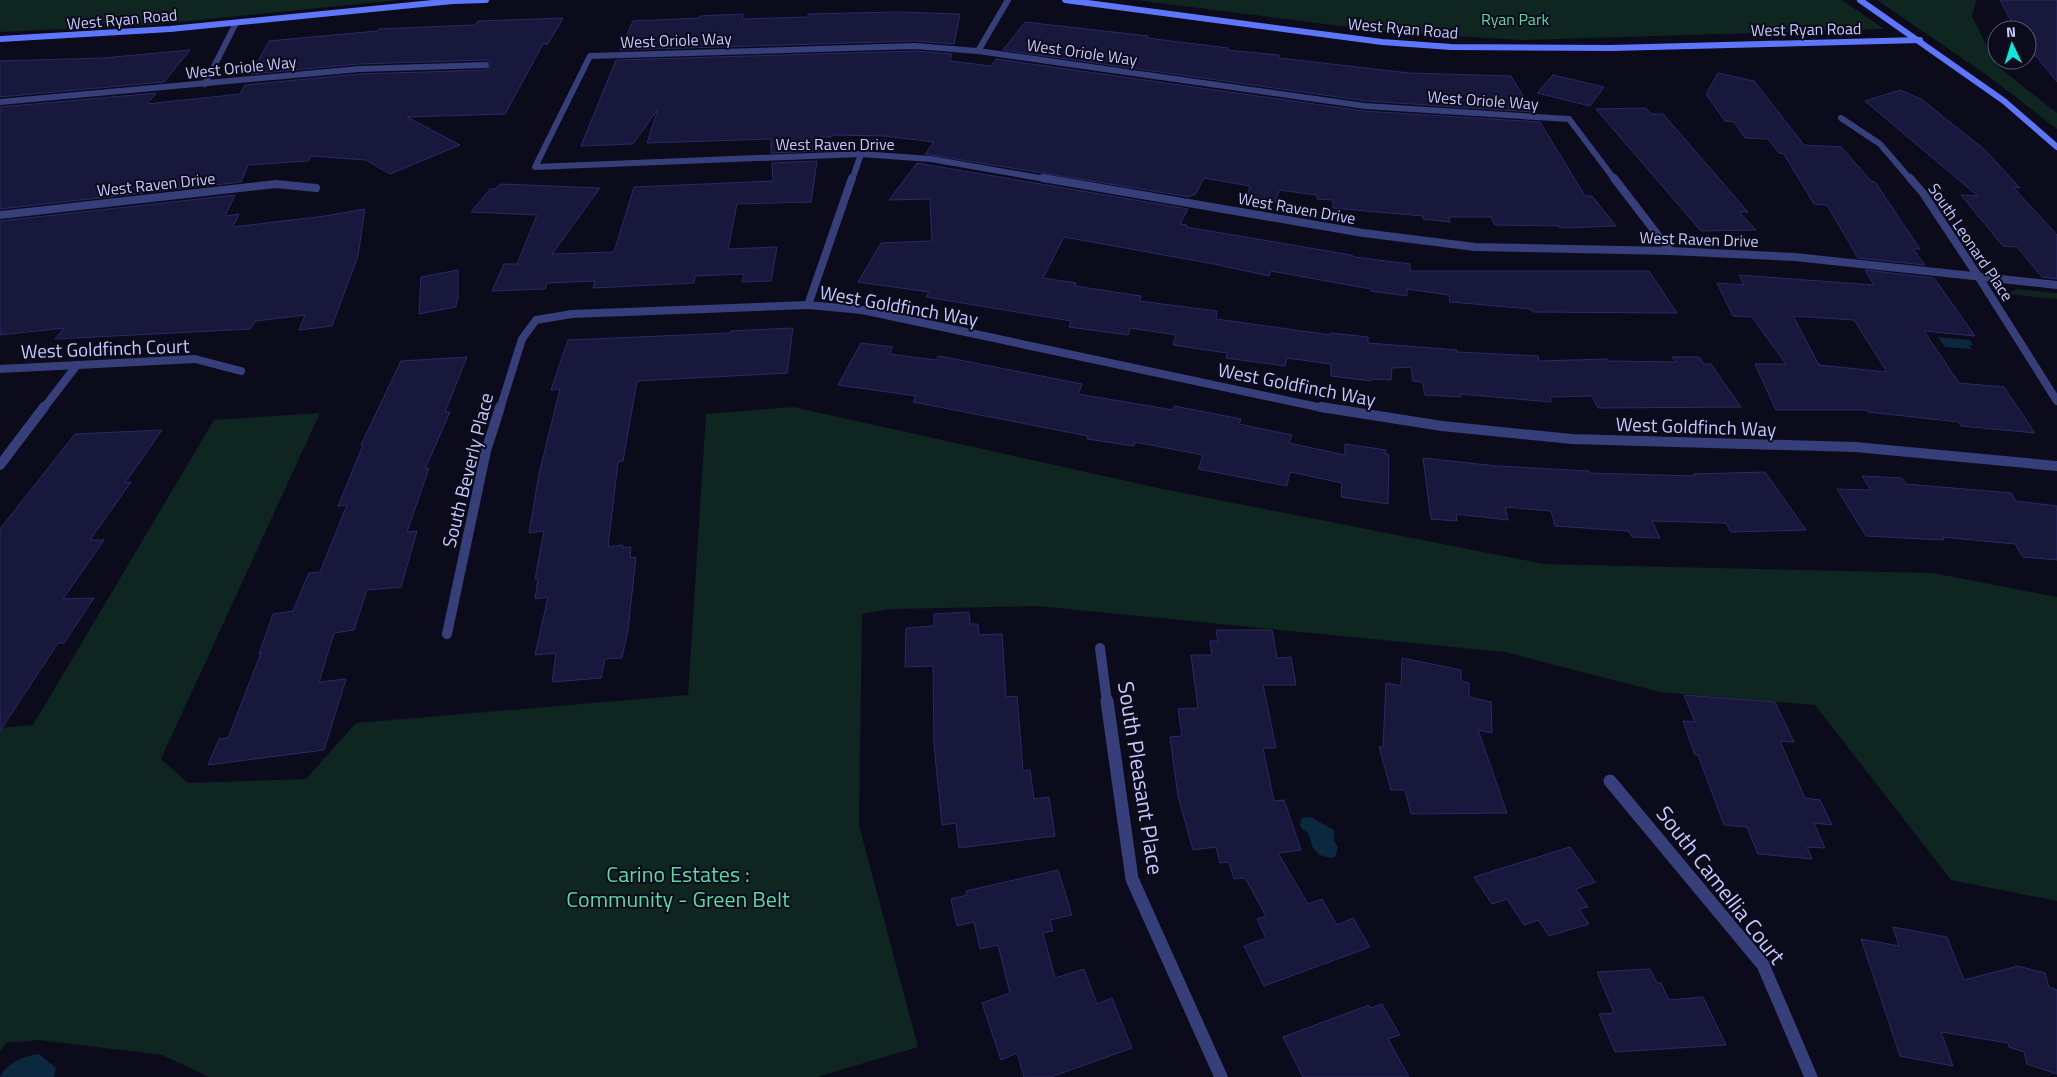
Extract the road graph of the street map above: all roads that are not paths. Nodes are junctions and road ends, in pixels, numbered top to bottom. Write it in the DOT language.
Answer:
graph roads {
  1 [pos="486,0"];
  2 [pos="1008,0"];
  3 [pos="1066,0"];
  4 [pos="1860,0"];
  5 [pos="454,1"];
  6 [pos="236,23"];
  7 [pos="0,40"];
  8 [pos="1920,40"];
  9 [pos="978,51"];
  10 [pos="486,65"];
  11 [pos="205,84"];
  12 [pos="0,102"];
  13 [pos="1841,118"];
  14 [pos="2057,147"];
  15 [pos="861,154"];
  16 [pos="536,167"];
  17 [pos="316,188"];
  18 [pos="0,215"];
  19 [pos="1670,250"];
  20 [pos="1978,276"];
  21 [pos="2057,285"];
  22 [pos="808,305"];
  23 [pos="536,320"];
  24 [pos="77,365"];
  25 [pos="0,369"];
  26 [pos="241,370"];
  27 [pos="2057,401"];
  28 [pos="0,464"];
  29 [pos="2057,466"];
  30 [pos="447,634"];
  31 [pos="1100,648"];
  32 [pos="1610,781"];
  33 [pos="1220,1077"];
  34 [pos="1812,1077"];
  1 -- 5 [label="street, West Ryan Road"];
  2 -- 9 [label="street"];
  3 -- 8 [label="street, West Ryan Road"];
  4 -- 8 [label="street"];
  5 -- 6 [label="street, West Ryan Road"];
  6 -- 7 [label="street, West Ryan Road"];
  6 -- 11 [label="street"];
  8 -- 14 [label="street"];
  9 -- 16 [label="street, West Oriole Way"];
  9 -- 19 [label="street, West Oriole Way"];
  10 -- 11 [label="street, West Oriole Way"];
  11 -- 12 [label="street, West Oriole Way"];
  13 -- 20 [label="street, South Leonard Place"];
  15 -- 16 [label="street, West Raven Drive"];
  15 -- 19 [label="street, West Raven Drive"];
  15 -- 22 [label="street"];
  17 -- 18 [label="street, West Raven Drive"];
  19 -- 20 [label="street, West Raven Drive"];
  20 -- 21 [label="street, West Raven Drive"];
  20 -- 27 [label="street, South Leonard Place"];
  22 -- 23 [label="street, West Goldfinch Way"];
  22 -- 29 [label="street, West Goldfinch Way"];
  23 -- 30 [label="street, South Beverly Place"];
  24 -- 25 [label="street, West Goldfinch Court"];
  24 -- 26 [label="street, West Goldfinch Court"];
  24 -- 28 [label="street"];
  31 -- 33 [label="street, South Pleasant Place"];
  32 -- 34 [label="street, South Camellia Court"];
}
